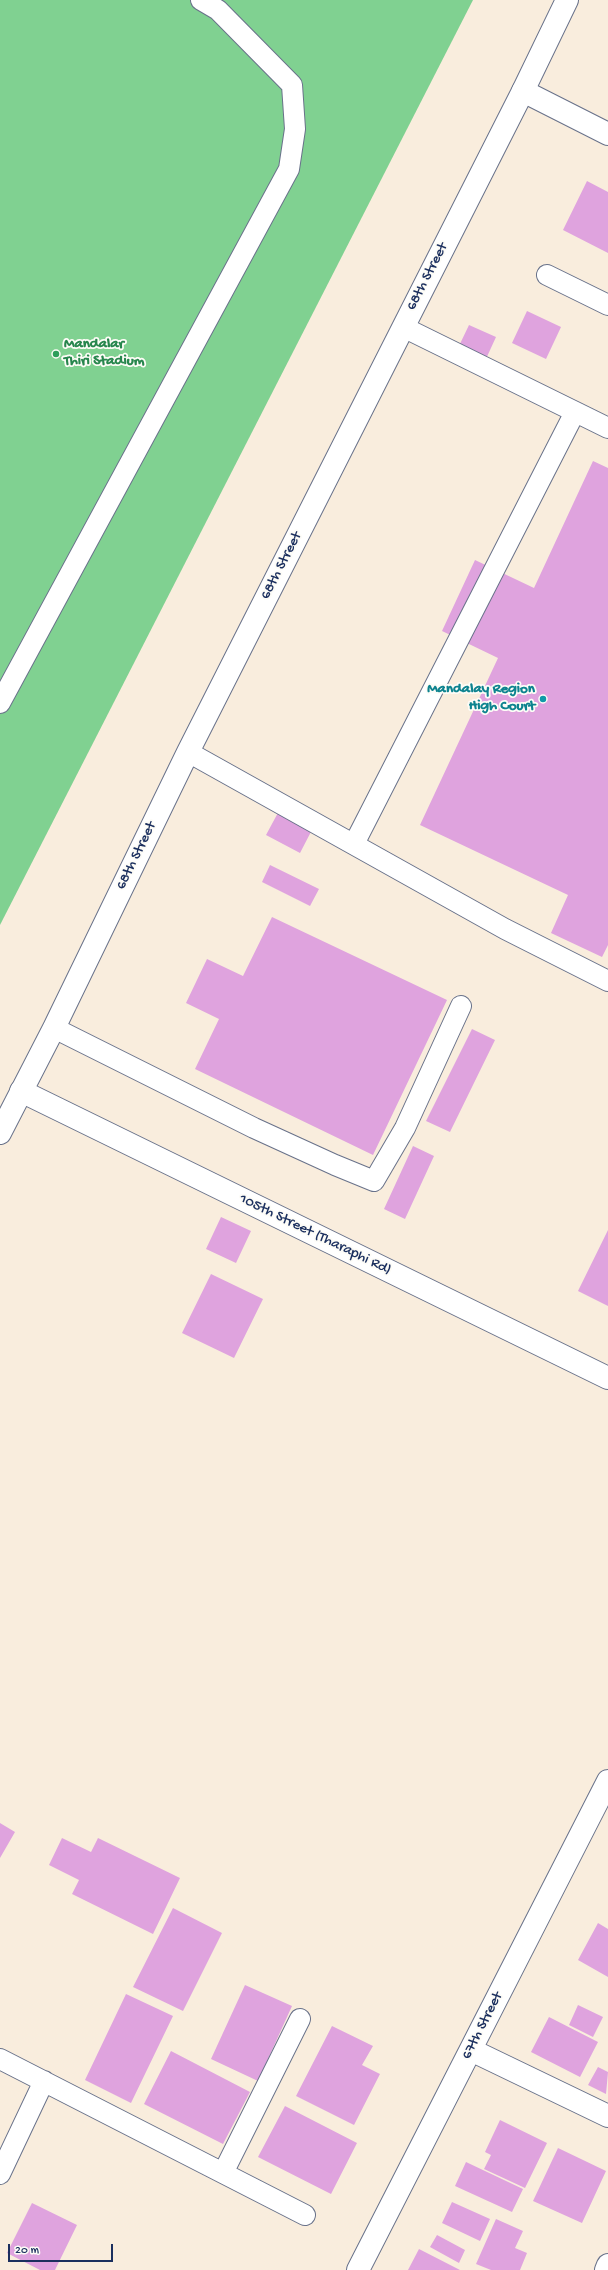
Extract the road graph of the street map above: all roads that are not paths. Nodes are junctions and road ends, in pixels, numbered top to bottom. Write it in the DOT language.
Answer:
graph roads {
  1 [pos="200,0"];
  2 [pos="567,0"];
  3 [pos="221,5"];
  4 [pos="523,91"];
  5 [pos="608,134"];
  6 [pos="547,275"];
  7 [pos="608,305"];
  8 [pos="403,327"];
  9 [pos="575,412"];
  10 [pos="608,428"];
  11 [pos="0,703"];
  12 [pos="188,752"];
  13 [pos="354,844"];
  14 [pos="608,981"];
  15 [pos="461,1006"];
  16 [pos="54,1028"];
  17 [pos="21,1091"];
  18 [pos="0,1133"];
  19 [pos="608,1378"];
  20 [pos="608,1781"];
  21 [pos="300,2018"];
  22 [pos="471,2050"];
  23 [pos="0,2059"];
  24 [pos="44,2081"];
  25 [pos="608,2116"];
  26 [pos="223,2173"];
  27 [pos="0,2174"];
  28 [pos="305,2215"];
  29 [pos="608,2265"];
  30 [pos="358,2270"];
  31 [pos="606,2270"];
  1 -- 3 [label="lane"];
  2 -- 4 [label="street, 68th Street"];
  3 -- 11 [label="lane"];
  4 -- 5 [label="street"];
  4 -- 8 [label="street, 68th Street"];
  6 -- 7 [label="lane"];
  8 -- 9 [label="lane"];
  8 -- 12 [label="street, 68th Street"];
  9 -- 10 [label="lane"];
  9 -- 13 [label="lane"];
  12 -- 13 [label="lane"];
  12 -- 16 [label="street, 68th Street"];
  13 -- 14 [label="lane"];
  15 -- 16 [label="lane"];
  16 -- 17 [label="street, 68th Street"];
  17 -- 18 [label="street, 68th Street"];
  17 -- 19 [label="street, 105th Street (Tharaphi Rd)"];
  20 -- 22 [label="street, 67th Street"];
  21 -- 26 [label="lane"];
  22 -- 25 [label="street"];
  22 -- 30 [label="street, 67th Street"];
  23 -- 24 [label="lane"];
  24 -- 26 [label="lane"];
  24 -- 27 [label="lane"];
  26 -- 28 [label="lane"];
  29 -- 31 [label="street"];
}
